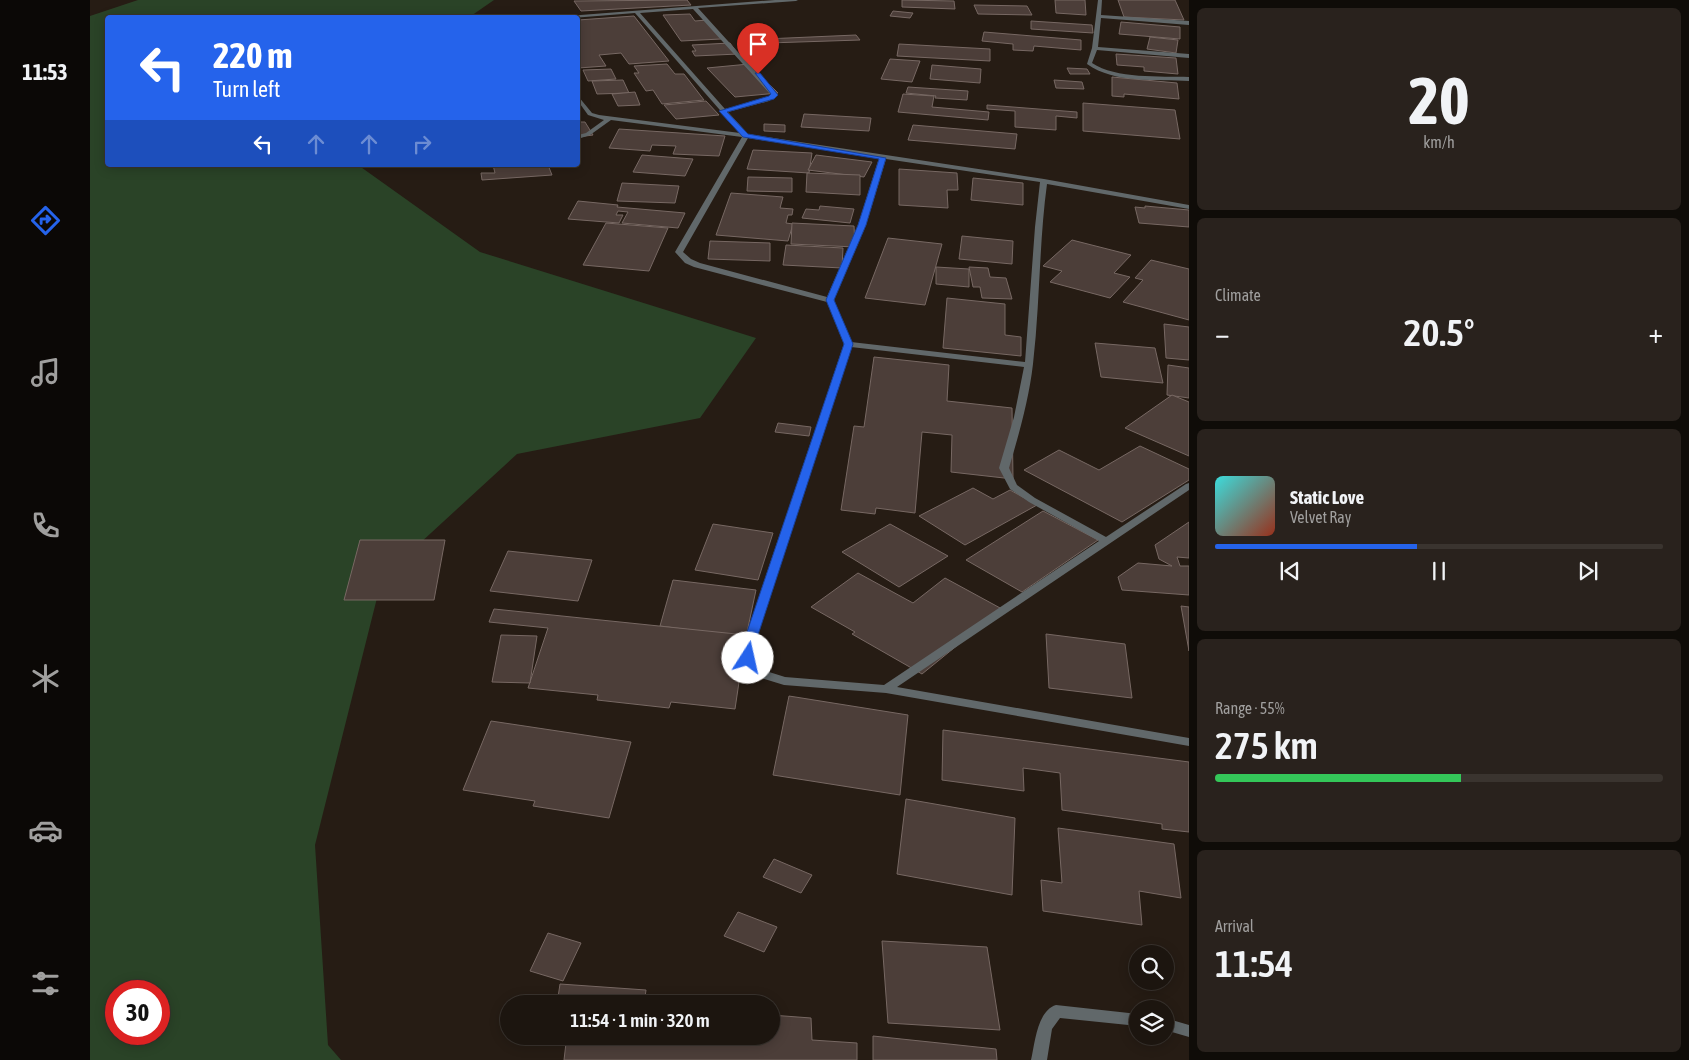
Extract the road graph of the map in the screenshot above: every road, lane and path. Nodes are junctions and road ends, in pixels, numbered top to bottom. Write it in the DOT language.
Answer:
graph roads {
  1 [pos="796,0"];
  2 [pos="1100,0"];
  3 [pos="694,7"];
  4 [pos="636,10"];
  5 [pos="578,15"];
  6 [pos="1098,16"];
  7 [pos="1189,23"];
  8 [pos="1095,48"];
  9 [pos="1189,56"];
  10 [pos="1189,79"];
  11 [pos="580,101"];
  12 [pos="723,111"];
  13 [pos="610,118"];
  14 [pos="580,136"];
  15 [pos="746,136"];
  16 [pos="883,158"];
  17 [pos="1044,181"];
  18 [pos="1189,207"];
  19 [pos="830,300"];
  20 [pos="848,344"];
  21 [pos="1029,365"];
  22 [pos="1189,486"];
  23 [pos="1106,541"];
  24 [pos="886,689"];
  25 [pos="1189,742"];
  26 [pos="1129,1019"];
  27 [pos="1174,1027"];
  28 [pos="1189,1032"];
  29 [pos="1038,1060"];
  1 -- 3 [label="street"];
  2 -- 6 [label="street"];
  3 -- 4 [label="street"];
  3 -- 12 [label="street"];
  4 -- 5 [label="street"];
  4 -- 12 [label="street"];
  6 -- 7 [label="street"];
  6 -- 8 [label="street"];
  8 -- 9 [label="street"];
  8 -- 10 [label="street"];
  11 -- 13 [label="street"];
  12 -- 15 [label="street"];
  13 -- 14 [label="street"];
  13 -- 15 [label="street"];
  15 -- 16 [label="street"];
  15 -- 19 [label="street"];
  16 -- 17 [label="street"];
  16 -- 19 [label="street"];
  17 -- 18 [label="street"];
  17 -- 21 [label="street"];
  19 -- 20 [label="street"];
  20 -- 21 [label="street"];
  20 -- 24 [label="street"];
  21 -- 23 [label="street"];
  22 -- 23 [label="street"];
  23 -- 24 [label="street"];
  24 -- 25 [label="street"];
  26 -- 29 [label="street"];
  27 -- 28 [label="street"];
}
